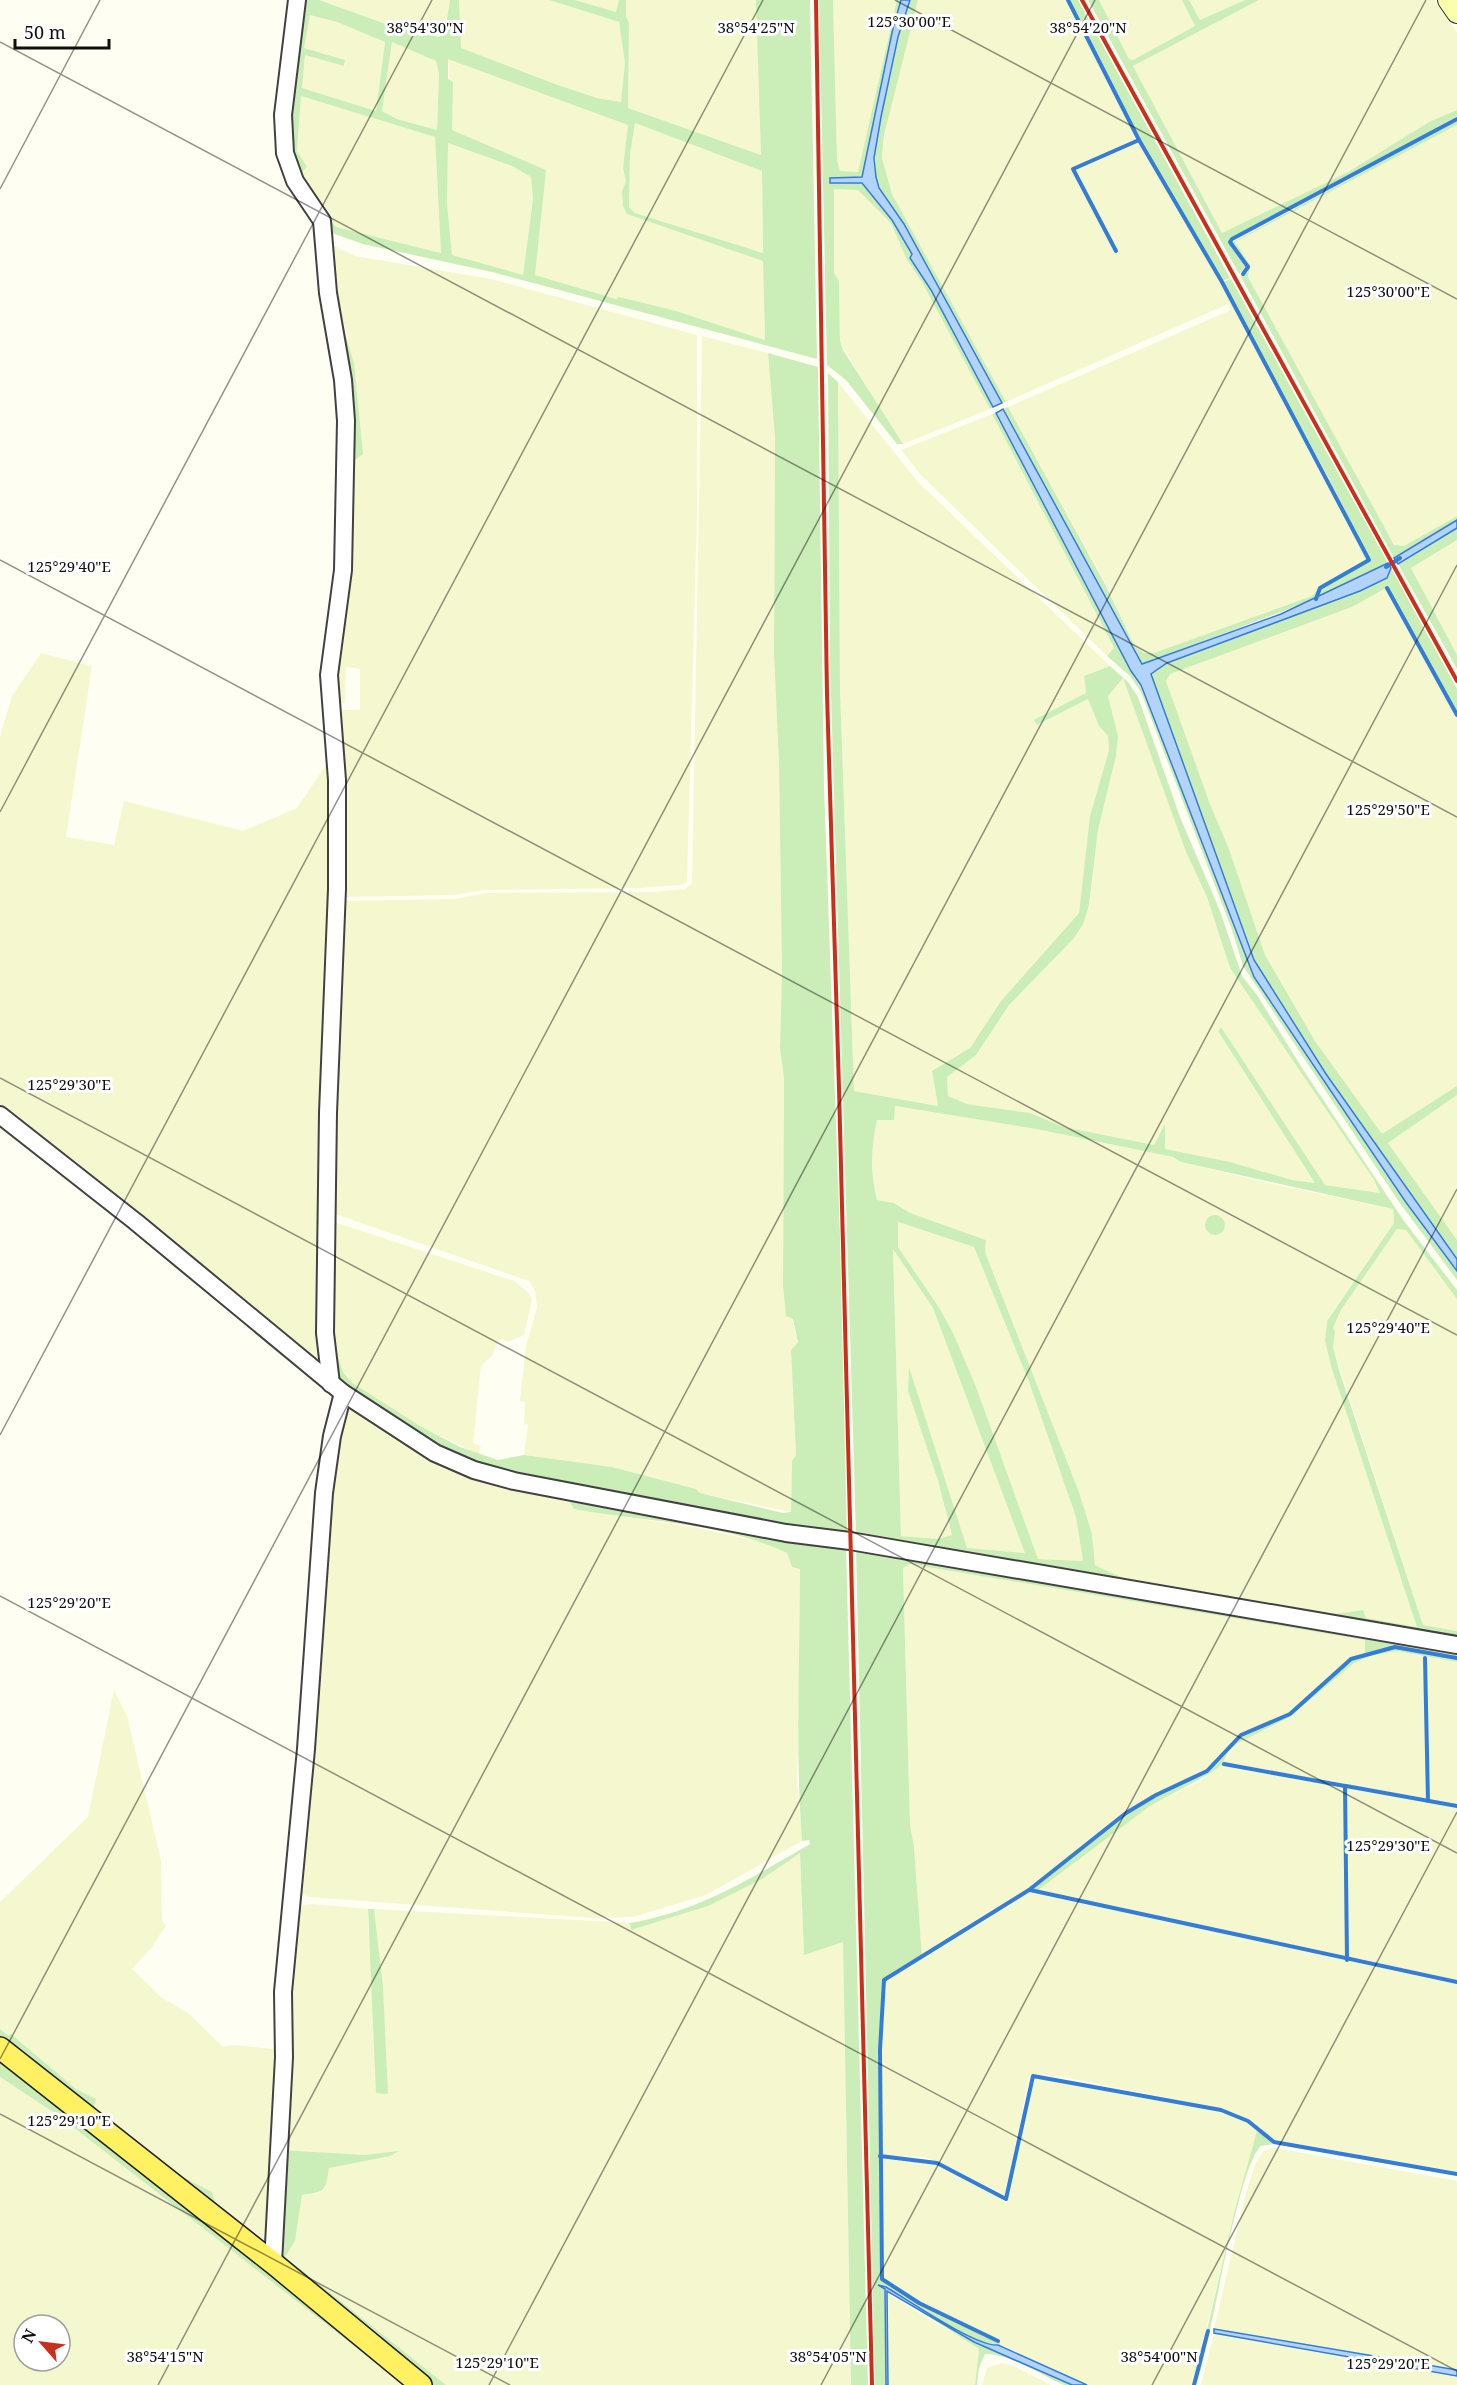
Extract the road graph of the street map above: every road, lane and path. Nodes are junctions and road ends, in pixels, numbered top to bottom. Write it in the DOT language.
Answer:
graph roads {
  1 [pos="297,0"];
  2 [pos="1448,0"];
  3 [pos="1457,13"];
  4 [pos="0,1115"];
  5 [pos="337,1389"];
  6 [pos="1457,1645"];
  7 [pos="0,2048"];
  8 [pos="273,2263"];
  9 [pos="421,2385"];
  1 -- 5 [label="street"];
  2 -- 3 [label="main road"];
  4 -- 5 [label="street"];
  5 -- 6 [label="street"];
  5 -- 8 [label="street"];
  7 -- 8 [label="main road"];
  8 -- 9 [label="main road"];
}
